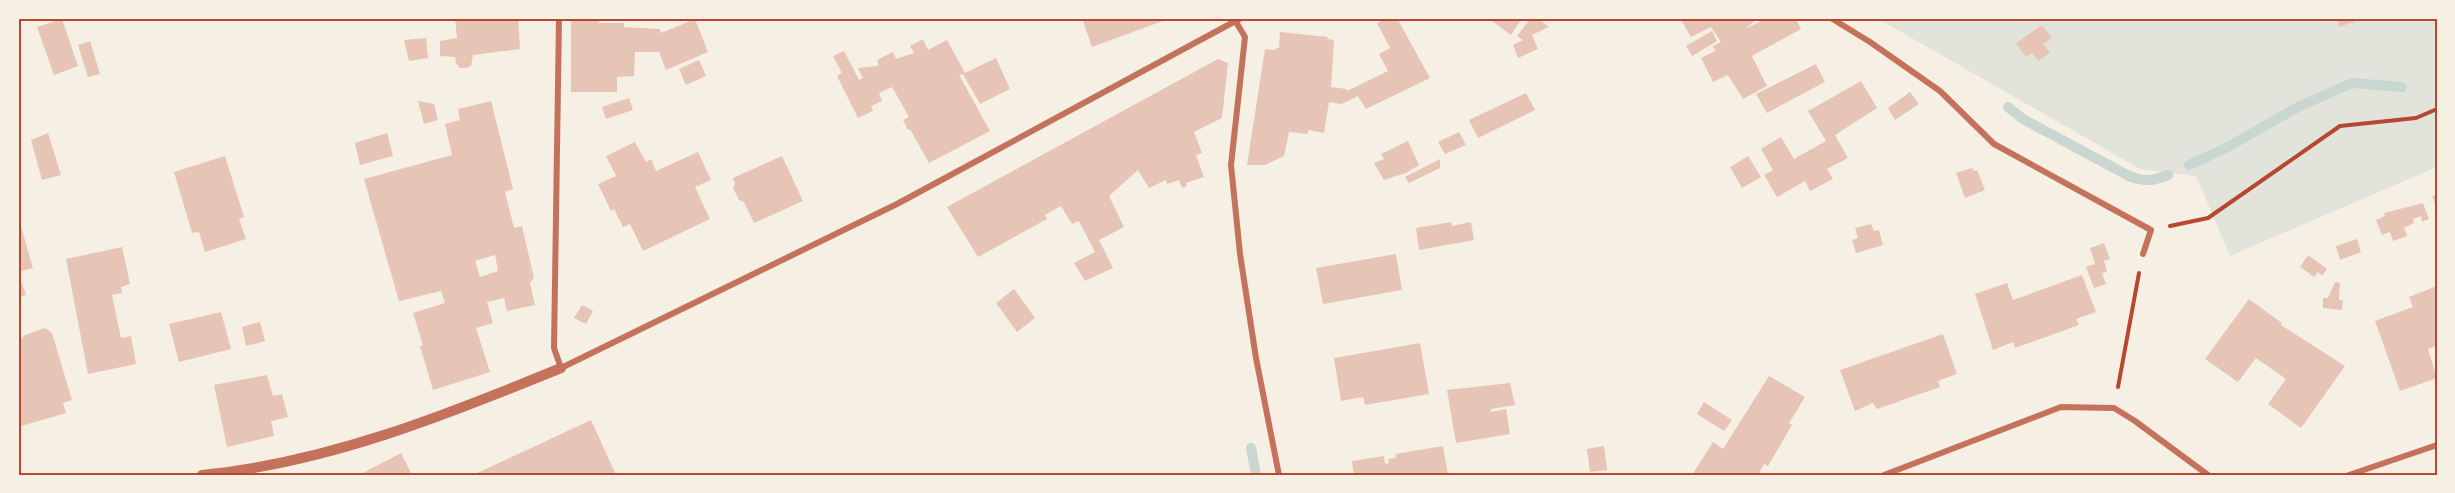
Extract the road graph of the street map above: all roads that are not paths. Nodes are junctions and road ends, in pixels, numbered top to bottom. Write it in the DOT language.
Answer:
graph roads {
  1 [pos="559,18"];
  2 [pos="1831,18"];
  3 [pos="1238,20"];
  4 [pos="2143,254"];
  5 [pos="561,368"];
  6 [pos="2437,445"];
  7 [pos="202,475"];
  8 [pos="1279,475"];
  9 [pos="1884,475"];
  10 [pos="2208,475"];
  11 [pos="2349,475"];
  1 -- 5 [label="street"];
  2 -- 4 [label="street"];
  3 -- 5 [label="street"];
  3 -- 8 [label="street"];
  5 -- 7 [label="street"];
  6 -- 11 [label="street"];
  9 -- 10 [label="street"];
}
